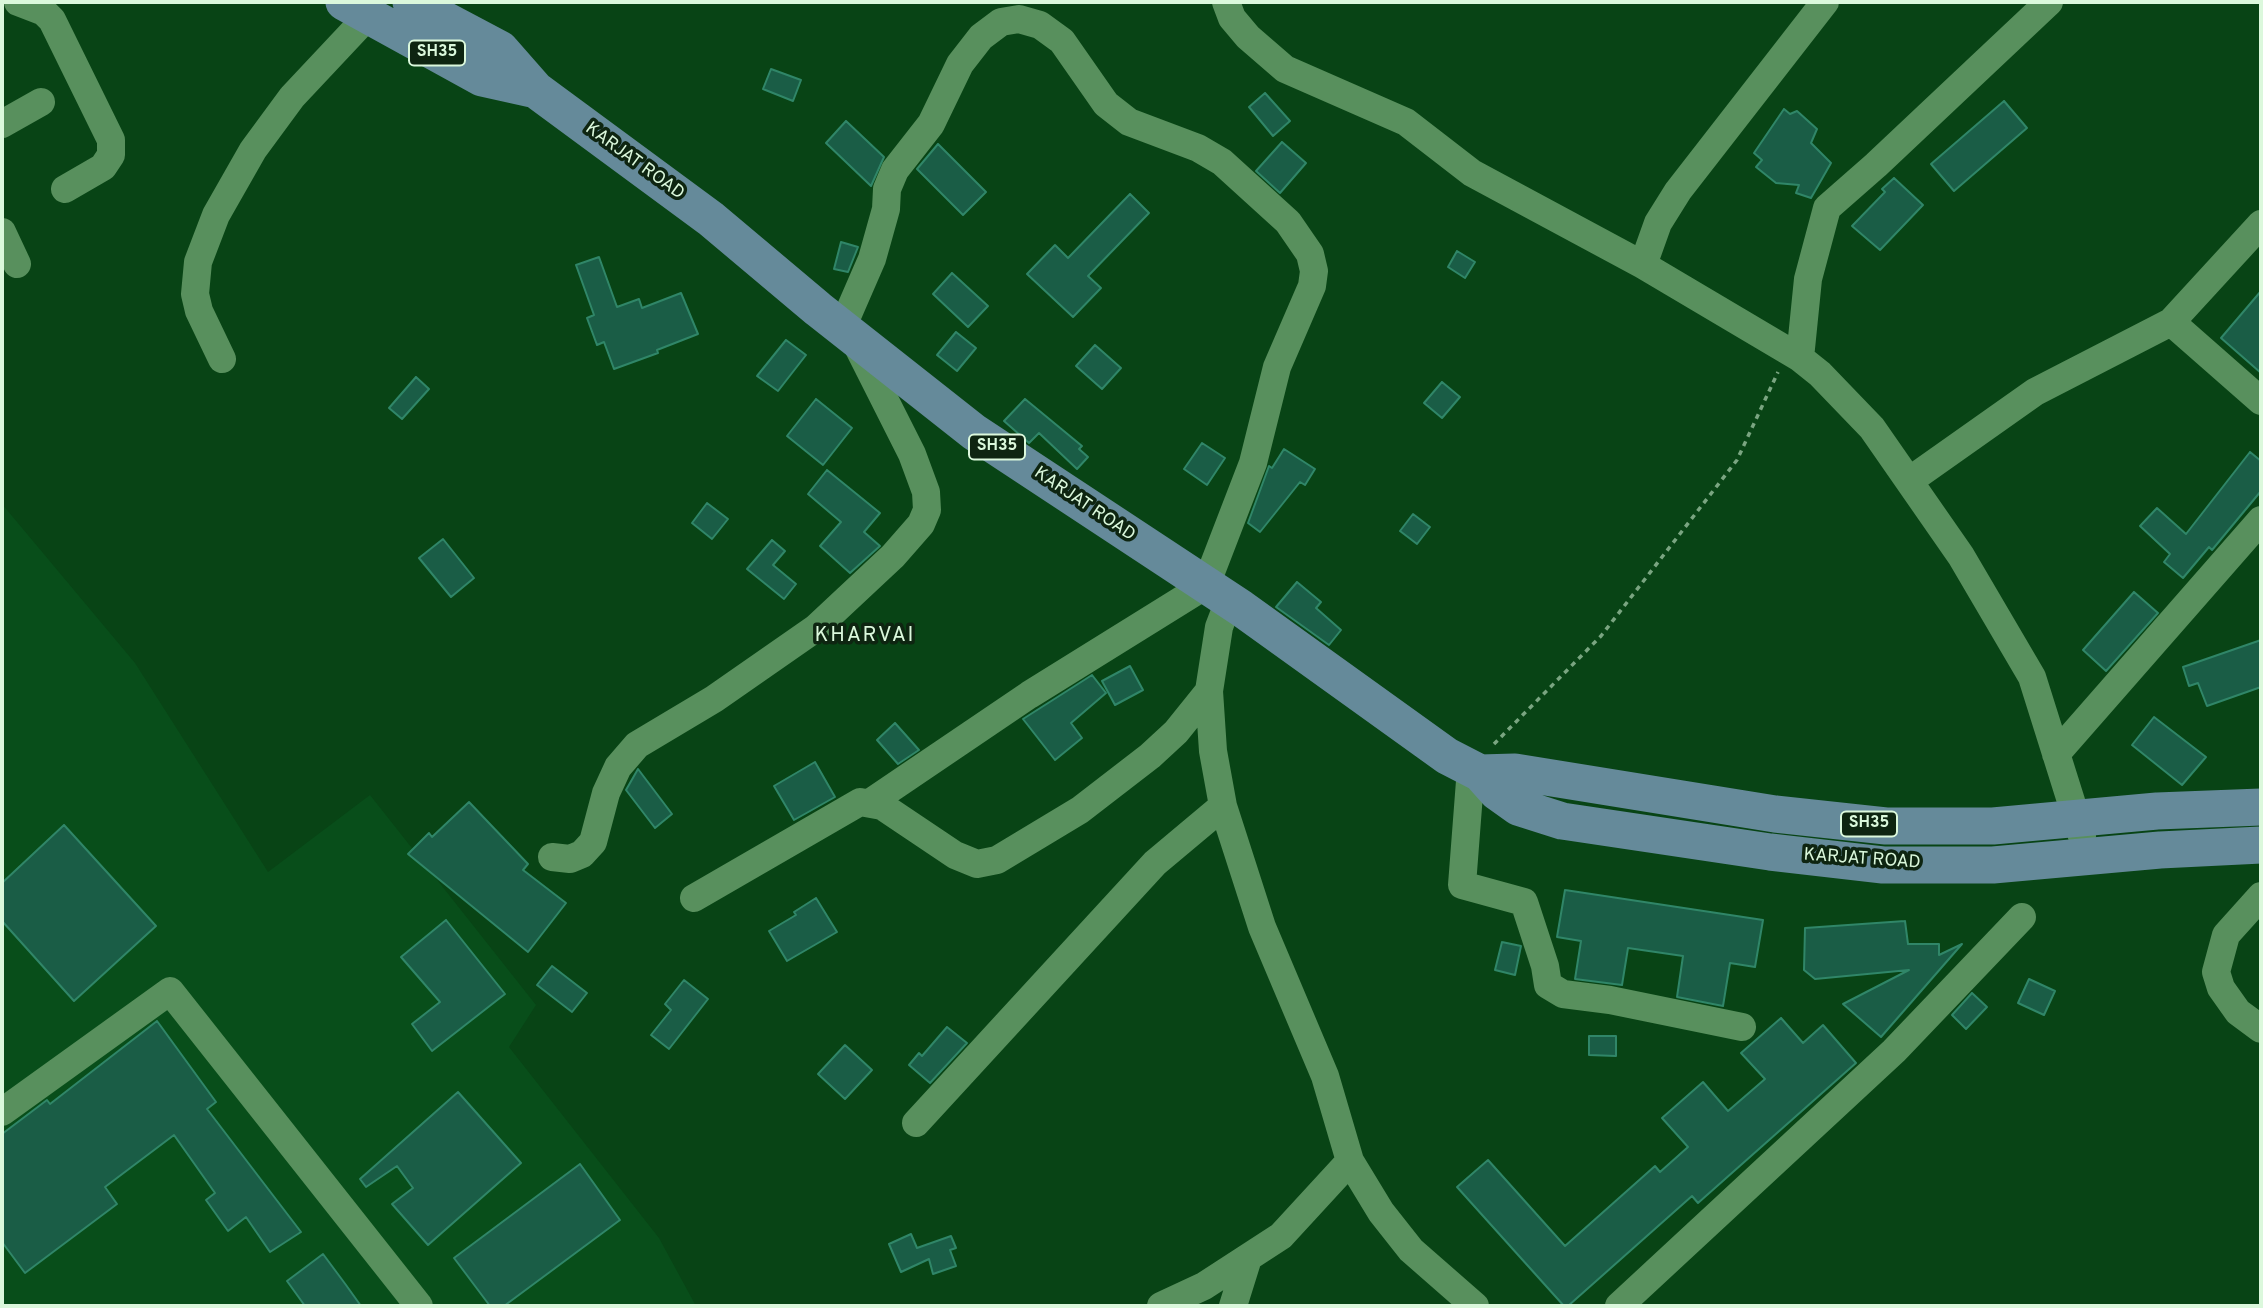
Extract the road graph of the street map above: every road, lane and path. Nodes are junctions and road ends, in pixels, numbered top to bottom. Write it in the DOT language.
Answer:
graph roads {
  1 [pos="16,2"];
  2 [pos="411,2"];
  3 [pos="1226,2"];
  4 [pos="1825,2"];
  5 [pos="2049,2"];
  6 [pos="356,8"];
  7 [pos="2,16"];
  8 [pos="536,90"];
  9 [pos="41,102"];
  10 [pos="2,124"];
  11 [pos="65,189"];
  12 [pos="2261,224"];
  13 [pos="2,232"];
  14 [pos="17,264"];
  15 [pos="1643,265"];
  16 [pos="2171,323"];
  17 [pos="847,332"];
  18 [pos="1794,354"];
  19 [pos="222,359"];
  20 [pos="2261,401"];
  21 [pos="1909,481"];
  22 [pos="2261,520"];
  23 [pos="1217,593"];
  24 [pos="1209,691"];
  25 [pos="2056,754"];
  26 [pos="1475,770"];
  27 [pos="871,802"];
  28 [pos="1223,806"];
  29 [pos="2261,807"];
  30 [pos="2077,818"];
  31 [pos="2261,845"];
  32 [pos="2089,856"];
  33 [pos="552,857"];
  34 [pos="2261,895"];
  35 [pos="694,898"];
  36 [pos="2022,917"];
  37 [pos="1742,1027"];
  38 [pos="2261,1029"];
  39 [pos="2,1112"];
  40 [pos="916,1123"];
  41 [pos="1350,1161"];
  42 [pos="1248,1258"];
  43 [pos="419,1306"];
  44 [pos="1161,1306"];
  45 [pos="1233,1306"];
  46 [pos="1475,1306"];
  47 [pos="1619,1306"];
  1 -- 7 [label="street"];
  1 -- 11 [label="street"];
  2 -- 8 [label="main road, KARJAT ROAD / SH35"];
  3 -- 15 [label="street"];
  4 -- 15 [label="street"];
  5 -- 18 [label="street"];
  6 -- 8 [label="main road, KARJAT ROAD / SH35"];
  6 -- 19 [label="street"];
  8 -- 17 [label="main road, KARJAT ROAD / SH35"];
  9 -- 10 [label="street"];
  12 -- 16 [label="street"];
  13 -- 14 [label="street"];
  15 -- 18 [label="street"];
  16 -- 20 [label="street"];
  16 -- 21 [label="street"];
  17 -- 23 [label="main road, KARJAT ROAD / SH35"];
  17 -- 23 [label="street"];
  17 -- 33 [label="street"];
  18 -- 21 [label="street"];
  18 -- 26 [label="path"];
  21 -- 25 [label="street"];
  22 -- 25 [label="street"];
  23 -- 24 [label="street"];
  23 -- 26 [label="main road, KARJAT ROAD / SH35"];
  23 -- 27 [label="street"];
  24 -- 27 [label="street"];
  24 -- 28 [label="street"];
  25 -- 30 [label="street"];
  26 -- 30 [label="main road, KARJAT ROAD / SH35"];
  26 -- 32 [label="main road, KARJAT ROAD / SH35"];
  26 -- 37 [label="street"];
  27 -- 35 [label="street"];
  28 -- 40 [label="street"];
  28 -- 41 [label="street"];
  29 -- 30 [label="main road, KARJAT ROAD / SH35"];
  30 -- 32 [label="street"];
  31 -- 32 [label="main road, KARJAT ROAD / SH35"];
  34 -- 38 [label="street"];
  36 -- 47 [label="street"];
  39 -- 43 [label="street"];
  41 -- 42 [label="street"];
  41 -- 46 [label="street"];
  42 -- 44 [label="street"];
  42 -- 45 [label="street"];
}
